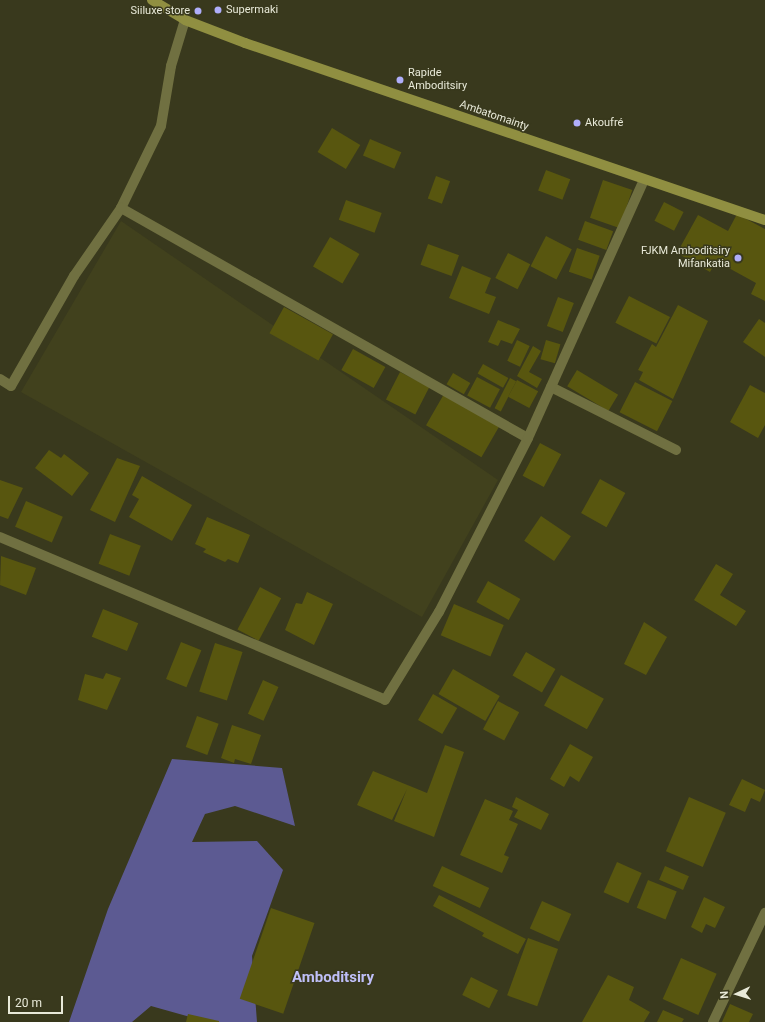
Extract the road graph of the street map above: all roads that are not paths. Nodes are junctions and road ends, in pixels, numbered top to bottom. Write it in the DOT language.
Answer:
graph roads {
  1 [pos="152,0"];
  2 [pos="185,20"];
  3 [pos="644,180"];
  4 [pos="121,208"];
  5 [pos="765,220"];
  6 [pos="0,379"];
  7 [pos="551,387"];
  8 [pos="528,438"];
  9 [pos="676,450"];
  10 [pos="0,536"];
  11 [pos="765,913"];
  12 [pos="713,1022"];
  1 -- 2 [label="main road, Ambatomainty"];
  2 -- 3 [label="main road, Ambatomainty"];
  2 -- 4 [label="street"];
  3 -- 5 [label="main road, Ambatomainty"];
  3 -- 7 [label="street"];
  4 -- 6 [label="street"];
  4 -- 8 [label="street"];
  7 -- 8 [label="street"];
  7 -- 9 [label="street"];
  8 -- 10 [label="street"];
  11 -- 12 [label="street"];
}
